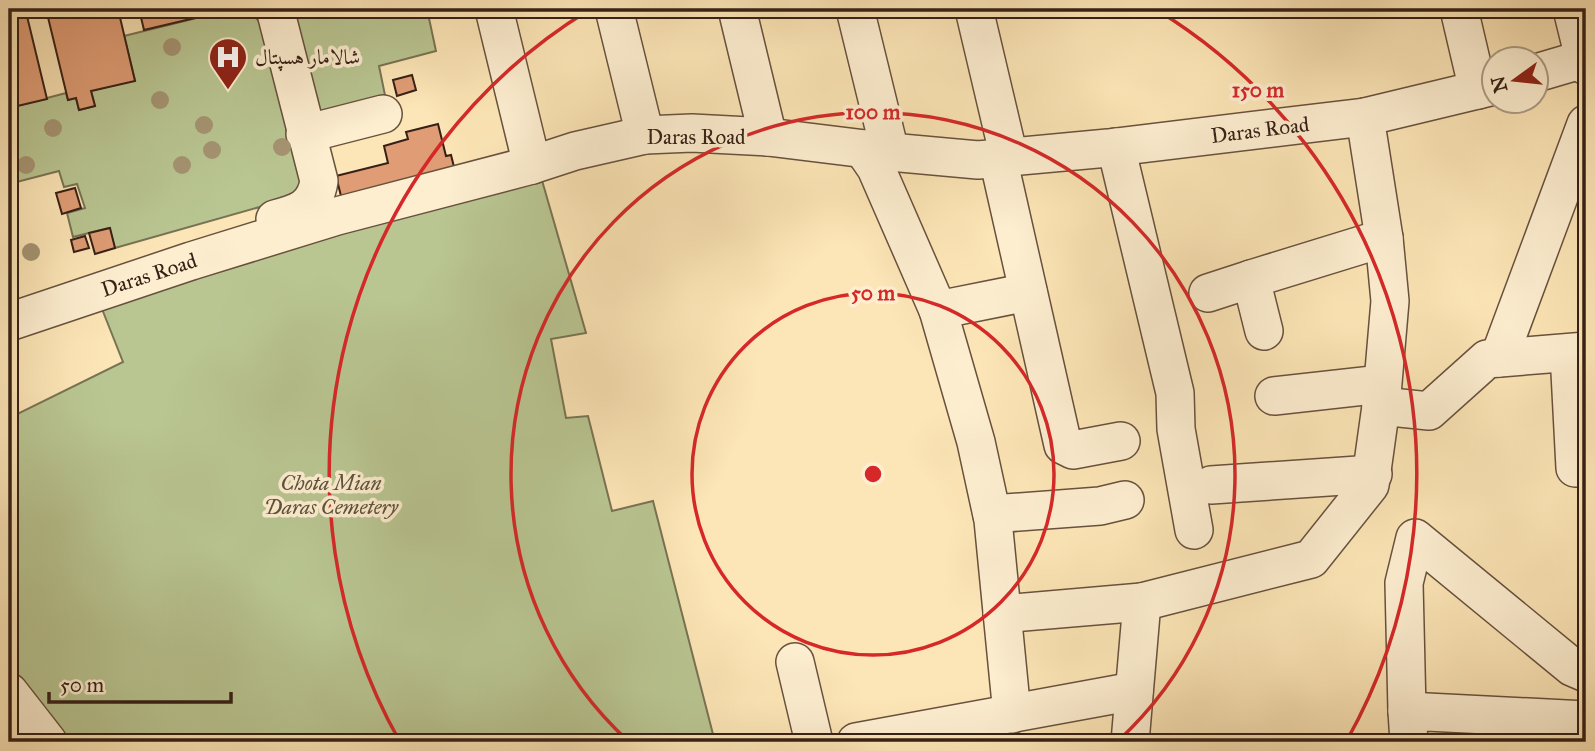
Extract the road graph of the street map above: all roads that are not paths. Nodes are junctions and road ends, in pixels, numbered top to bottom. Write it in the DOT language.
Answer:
graph roads {
  1 [pos="275,9"];
  2 [pos="494,9"];
  3 [pos="614,9"];
  4 [pos="737,9"];
  5 [pos="855,9"];
  6 [pos="974,9"];
  7 [pos="1458,9"];
  8 [pos="1573,9"];
  9 [pos="1586,59"];
  10 [pos="1550,69"];
  11 [pos="1480,71"];
  12 [pos="1480,89"];
  13 [pos="383,114"];
  14 [pos="1365,117"];
  15 [pos="1586,124"];
  16 [pos="305,134"];
  17 [pos="645,135"];
  18 [pos="768,137"];
  19 [pos="1116,147"];
  20 [pos="877,151"];
  21 [pos="1004,157"];
  22 [pos="532,165"];
  23 [pos="1384,238"];
  24 [pos="1251,279"];
  25 [pos="1028,292"];
  26 [pos="1208,293"];
  27 [pos="9,298"];
  28 [pos="938,310"];
  29 [pos="9,322"];
  30 [pos="1264,331"];
  31 [pos="1577,352"];
  32 [pos="1499,358"];
  33 [pos="1382,395"];
  34 [pos="1274,396"];
  35 [pos="1121,441"];
  36 [pos="1586,467"];
  37 [pos="1373,474"];
  38 [pos="1211,485"];
  39 [pos="1125,500"];
  40 [pos="992,513"];
  41 [pos="1194,530"];
  42 [pos="1142,602"];
  43 [pos="1002,614"];
  44 [pos="795,662"];
  45 [pos="1586,673"];
  46 [pos="1134,691"];
  47 [pos="9,692"];
  48 [pos="1012,714"];
  49 [pos="1586,720"];
  50 [pos="1408,727"];
  51 [pos="48,742"];
  52 [pos="814,742"];
  53 [pos="856,742"];
  54 [pos="1130,742"];
  1 -- 16 [label="street"];
  2 -- 22 [label="street"];
  3 -- 17 [label="street"];
  4 -- 18 [label="street"];
  5 -- 20 [label="street"];
  6 -- 21 [label="street"];
  7 -- 11 [label="street"];
  8 -- 9 [label="street"];
  9 -- 10 [label="street"];
  12 -- 14 [label="street, Daras Road"];
  13 -- 16 [label="street"];
  14 -- 19 [label="street, Daras Road"];
  14 -- 23 [label="street"];
  15 -- 32 [label="street"];
  16 -- 27 [label="street"];
  17 -- 18 [label="street, Daras Road"];
  17 -- 22 [label="street, Daras Road"];
  18 -- 20 [label="street, Daras Road"];
  19 -- 21 [label="street, Daras Road"];
  19 -- 41 [label="street"];
  20 -- 21 [label="street, Daras Road"];
  20 -- 28 [label="street"];
  21 -- 25 [label="street"];
  22 -- 29 [label="street, Daras Road"];
  23 -- 24 [label="street"];
  23 -- 33 [label="street"];
  24 -- 26 [label="street"];
  24 -- 30 [label="street"];
  25 -- 28 [label="street"];
  25 -- 35 [label="street"];
  28 -- 40 [label="street"];
  31 -- 32 [label="street"];
  31 -- 36 [label="street"];
  32 -- 33 [label="street"];
  33 -- 34 [label="street"];
  33 -- 37 [label="street"];
  37 -- 38 [label="street"];
  37 -- 42 [label="street"];
  39 -- 40 [label="street"];
  40 -- 43 [label="street"];
  42 -- 43 [label="street"];
  42 -- 46 [label="street"];
  43 -- 48 [label="street"];
  44 -- 52 [label="street"];
  45 -- 50 [label="street"];
  46 -- 48 [label="street"];
  46 -- 54 [label="street"];
  47 -- 51 [label="street"];
  48 -- 53 [label="street"];
  49 -- 50 [label="street"];
}
